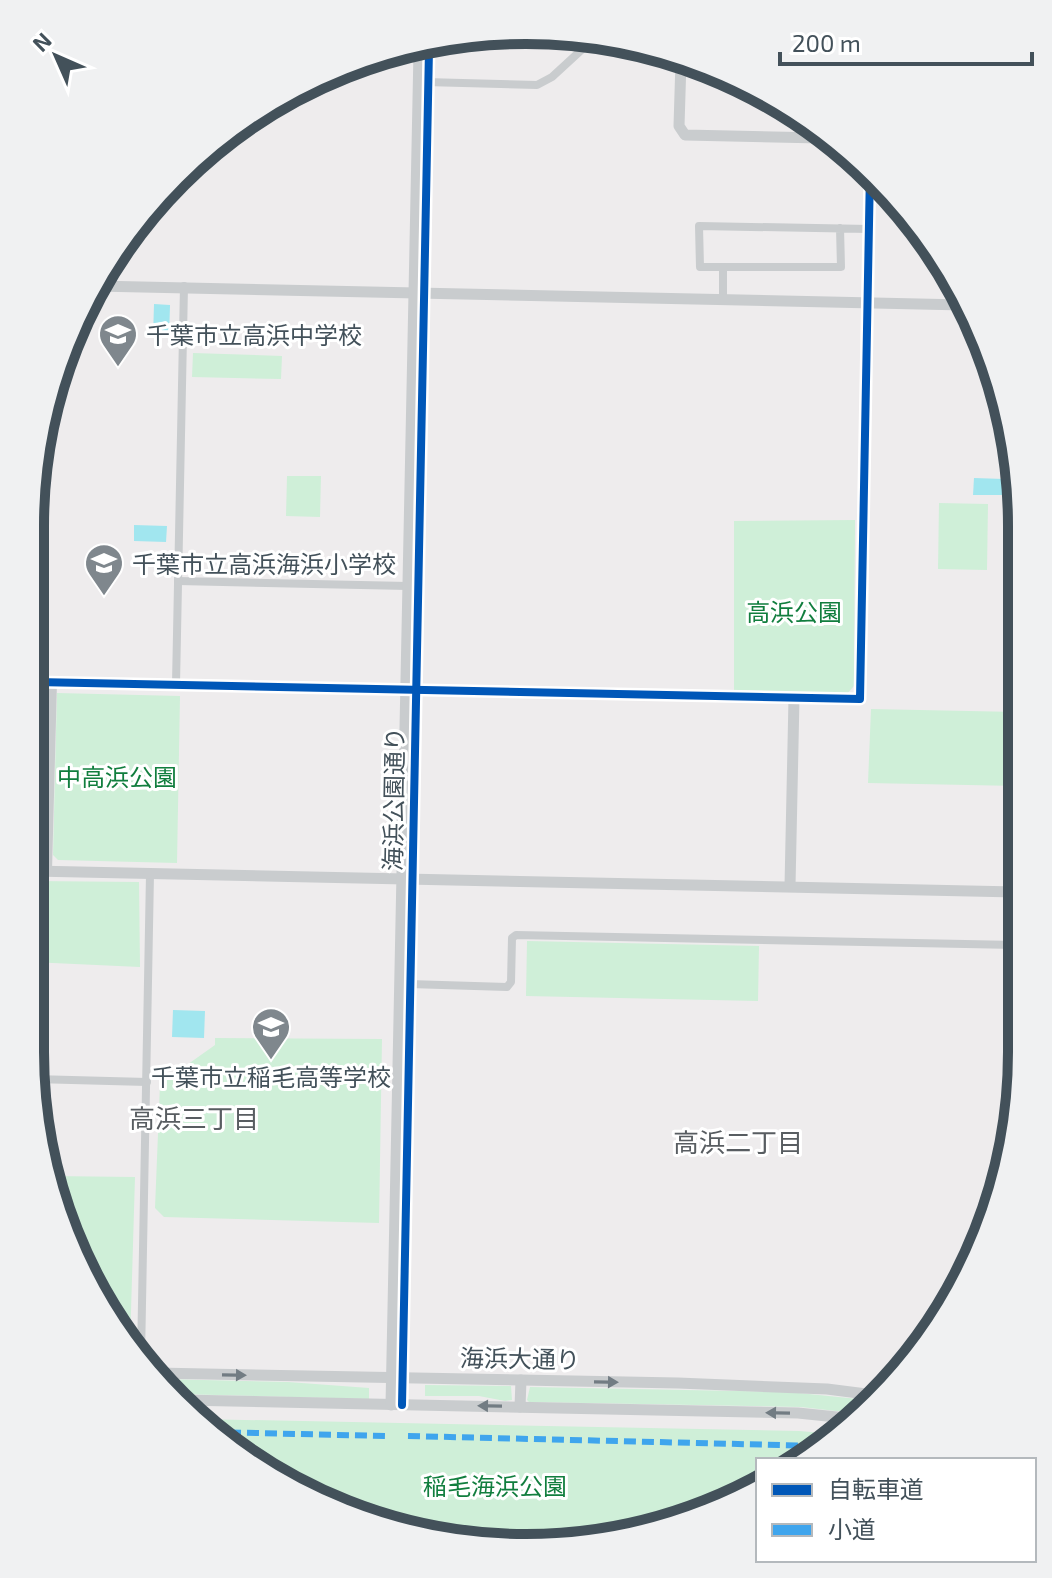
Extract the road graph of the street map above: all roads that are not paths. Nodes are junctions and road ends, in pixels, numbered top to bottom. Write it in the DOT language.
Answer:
graph roads {
  1 [pos="584,48"];
  2 [pos="428,54"];
  3 [pos="420,56"];
  4 [pos="681,70"];
  5 [pos="423,82"];
  6 [pos="801,131"];
  7 [pos="870,188"];
  8 [pos="840,228"];
  9 [pos="869,229"];
  10 [pos="723,267"];
  11 [pos="108,286"];
  12 [pos="184,286"];
  13 [pos="419,293"];
  14 [pos="723,300"];
  15 [pos="867,303"];
  16 [pos="954,305"];
  17 [pos="178,581"];
  18 [pos="408,586"];
  19 [pos="44,682"];
  20 [pos="53,682"];
  21 [pos="176,684"];
  22 [pos="411,690"];
  23 [pos="794,698"];
  24 [pos="44,871"];
  25 [pos="48,871"];
  26 [pos="150,874"];
  27 [pos="407,880"];
  28 [pos="790,886"];
  29 [pos="1008,892"];
  30 [pos="1008,945"];
  31 [pos="409,984"];
  32 [pos="45,1079"];
  33 [pos="147,1082"];
  34 [pos="141,1341"];
  35 [pos="167,1373"];
  36 [pos="397,1378"];
  37 [pos="521,1380"];
  38 [pos="865,1394"];
  39 [pos="193,1400"];
  40 [pos="396,1405"];
  41 [pos="520,1407"];
  42 [pos="840,1417"];
  1 -- 5 [label="street"];
  2 -- 5 [label="street, 海浜公園通り"];
  3 -- 5 [label="street, 海浜公園通り"];
  4 -- 6 [label="street"];
  5 -- 13 [label="street, 海浜公園通り"];
  7 -- 9 [label="street"];
  8 -- 9 [label="street"];
  8 -- 10 [label="street"];
  8 -- 10 [label="street"];
  9 -- 15 [label="street"];
  10 -- 14 [label="street"];
  11 -- 12 [label="street"];
  12 -- 13 [label="street"];
  12 -- 17 [label="street"];
  13 -- 14 [label="street"];
  13 -- 18 [label="street, 海浜公園通り"];
  13 -- 22 [label="street, 海浜公園通り"];
  14 -- 15 [label="street"];
  15 -- 16 [label="street"];
  15 -- 23 [label="street"];
  17 -- 18 [label="street"];
  17 -- 21 [label="street"];
  18 -- 22 [label="street, 海浜公園通り"];
  19 -- 20 [label="street"];
  20 -- 21 [label="street"];
  20 -- 25 [label="street"];
  21 -- 22 [label="street"];
  22 -- 23 [label="street"];
  22 -- 27 [label="street, 海浜公園通り"];
  23 -- 28 [label="street"];
  24 -- 25 [label="street"];
  25 -- 26 [label="street"];
  26 -- 27 [label="street"];
  26 -- 33 [label="street"];
  27 -- 28 [label="street"];
  27 -- 31 [label="street, 海浜公園通り"];
  27 -- 36 [label="street, 海浜公園通り"];
  28 -- 29 [label="street"];
  30 -- 31 [label="street"];
  31 -- 36 [label="street, 海浜公園通り"];
  32 -- 33 [label="street"];
  33 -- 34 [label="street"];
  35 -- 36 [label="street, 海浜大通り, one-way"];
  36 -- 37 [label="street, 海浜大通り"];
  36 -- 40 [label="street, 海浜公園通り"];
  37 -- 38 [label="street, 海浜大通り, one-way"];
  37 -- 41 [label="street"];
  39 -- 40 [label="street, 海浜大通り"];
  41 -- 40 [label="street, 海浜大通り, one-way"];
  42 -- 41 [label="street, 海浜大通り, one-way"];
}
